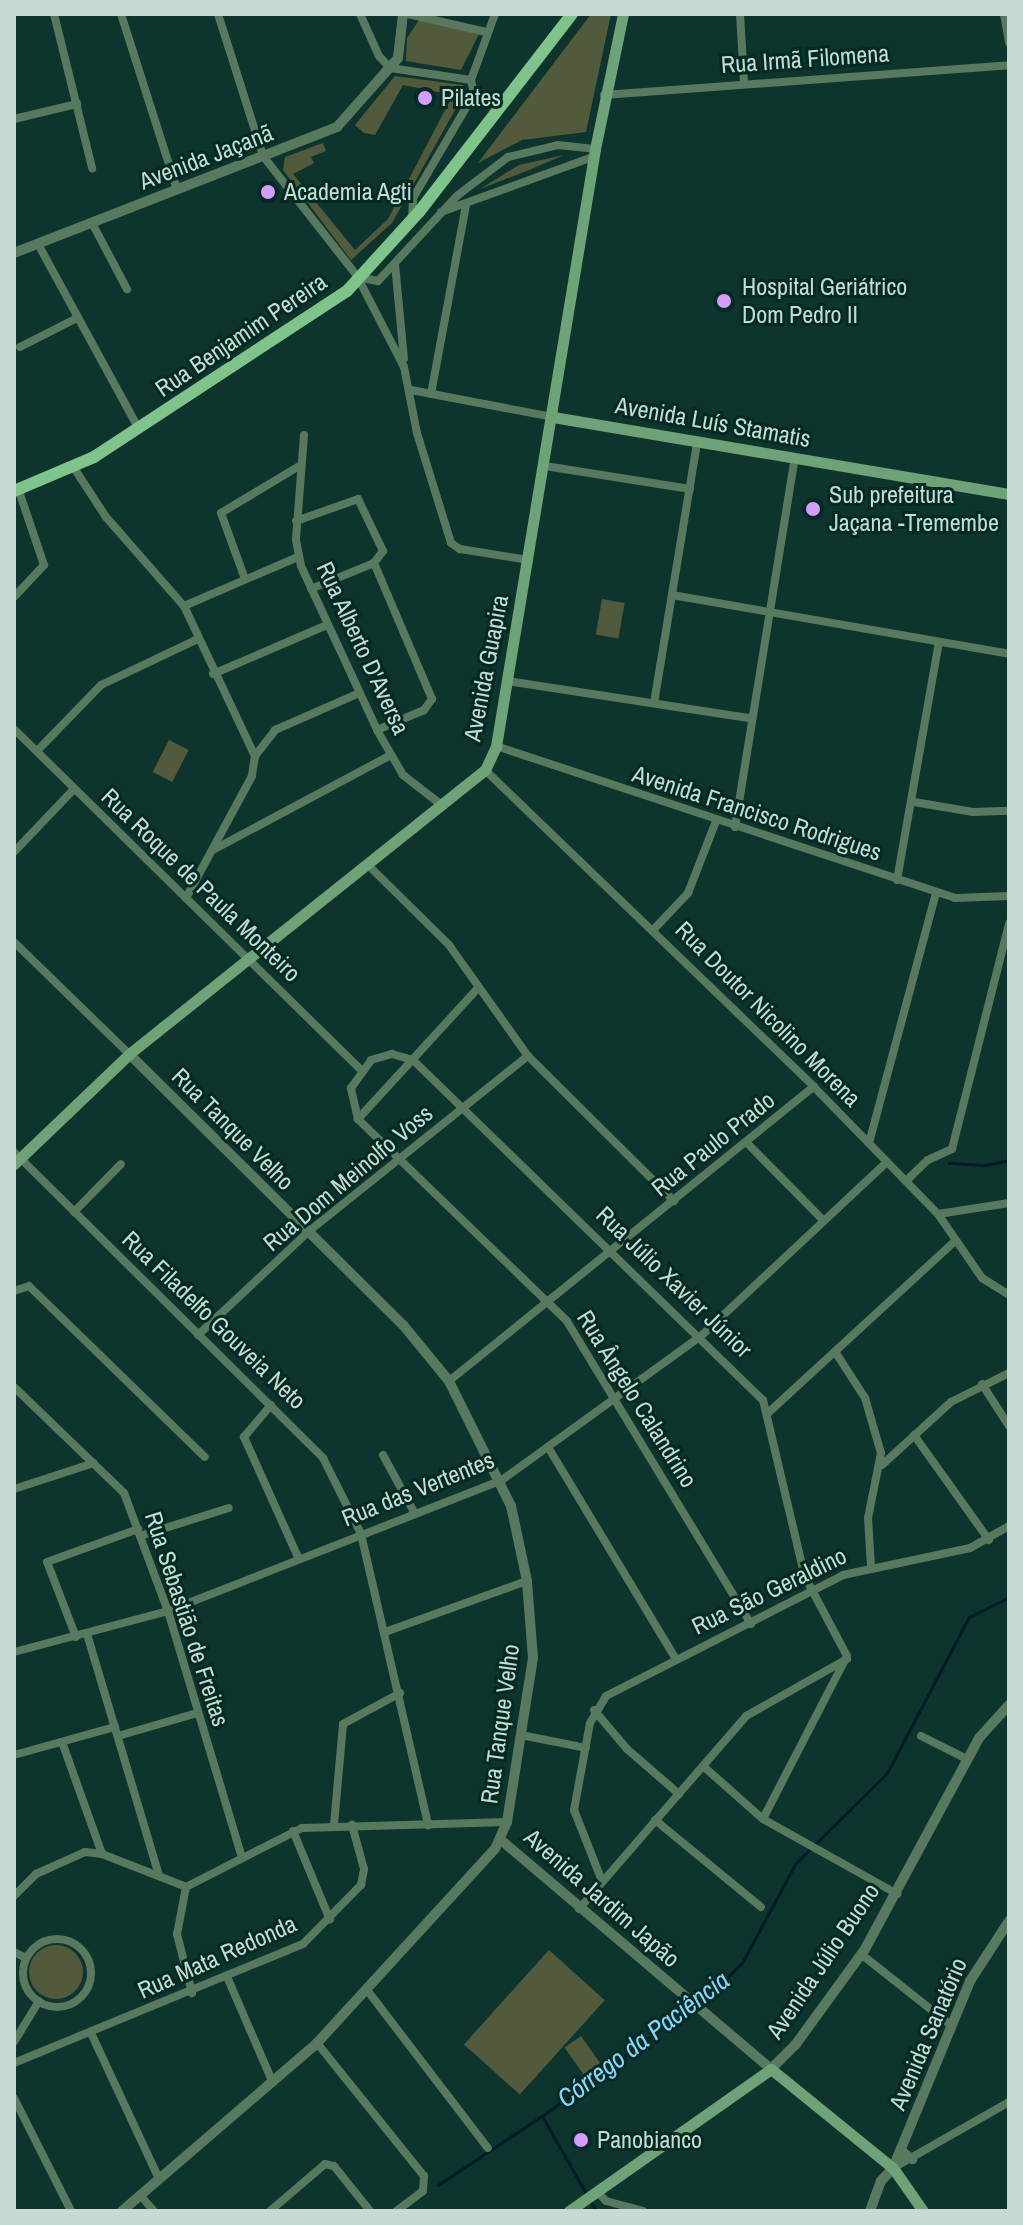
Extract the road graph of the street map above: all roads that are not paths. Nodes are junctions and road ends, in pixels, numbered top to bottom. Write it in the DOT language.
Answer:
graph roads {
  1 [pos="54,14"];
  2 [pos="121,14"];
  3 [pos="218,14"];
  4 [pos="360,14"];
  5 [pos="405,14"];
  6 [pos="495,14"];
  7 [pos="572,14"];
  8 [pos="623,14"];
  9 [pos="740,14"];
  10 [pos="1004,14"];
  11 [pos="486,32"];
  12 [pos="1009,43"];
  13 [pos="1009,65"];
  14 [pos="390,68"];
  15 [pos="471,80"];
  16 [pos="744,82"];
  17 [pos="604,95"];
  18 [pos="77,104"];
  19 [pos="14,119"];
  20 [pos="594,153"];
  21 [pos="263,156"];
  22 [pos="92,168"];
  23 [pos="177,190"];
  24 [pos="466,205"];
  25 [pos="440,212"];
  26 [pos="412,220"];
  27 [pos="92,223"];
  28 [pos="38,244"];
  29 [pos="14,253"];
  30 [pos="395,264"];
  31 [pos="357,276"];
  32 [pos="127,289"];
  33 [pos="77,318"];
  34 [pos="20,347"];
  35 [pos="404,367"];
  36 [pos="411,390"];
  37 [pos="431,394"];
  38 [pos="553,417"];
  39 [pos="139,429"];
  40 [pos="304,435"];
  41 [pos="697,442"];
  42 [pos="795,458"];
  43 [pos="301,465"];
  44 [pos="545,466"];
  45 [pos="74,468"];
  46 [pos="690,489"];
  47 [pos="16,491"];
  48 [pos="1009,494"];
  49 [pos="296,521"];
  50 [pos="298,557"];
  51 [pos="529,560"];
  52 [pos="374,563"];
  53 [pos="245,579"];
  54 [pos="311,589"];
  55 [pos="672,595"];
  56 [pos="14,597"];
  57 [pos="184,606"];
  58 [pos="770,610"];
  59 [pos="327,625"];
  60 [pos="198,639"];
  61 [pos="939,643"];
  62 [pos="1009,654"];
  63 [pos="213,674"];
  64 [pos="507,681"];
  65 [pos="357,694"];
  66 [pos="654,703"];
  67 [pos="750,718"];
  68 [pos="14,729"];
  69 [pos="377,730"];
  70 [pos="496,746"];
  71 [pos="37,751"];
  72 [pos="391,755"];
  73 [pos="255,756"];
  74 [pos="485,770"];
  75 [pos="74,789"];
  76 [pos="914,802"];
  77 [pos="444,806"];
  78 [pos="1009,811"];
  79 [pos="716,821"];
  80 [pos="735,827"];
  81 [pos="212,850"];
  82 [pos="14,852"];
  83 [pos="367,864"];
  84 [pos="897,880"];
  85 [pos="936,893"];
  86 [pos="1009,896"];
  87 [pos="186,898"];
  88 [pos="1009,923"];
  89 [pos="654,929"];
  90 [pos="14,942"];
  91 [pos="248,960"];
  92 [pos="478,988"];
  93 [pos="129,1054"];
  94 [pos="528,1056"];
  95 [pos="413,1060"];
  96 [pos="360,1069"];
  97 [pos="814,1087"];
  98 [pos="466,1106"];
  99 [pos="358,1119"];
  100 [pos="747,1143"];
  101 [pos="869,1143"];
  102 [pos="16,1158"];
  103 [pos="400,1160"];
  104 [pos="887,1162"];
  105 [pos="121,1164"];
  106 [pos="906,1181"];
  107 [pos="674,1201"];
  108 [pos="1009,1203"];
  109 [pos="74,1212"];
  110 [pos="938,1214"];
  111 [pos="823,1220"];
  112 [pos="308,1232"];
  113 [pos="955,1241"];
  114 [pos="612,1251"];
  115 [pos="14,1291"];
  116 [pos="1009,1295"];
  117 [pos="548,1302"];
  118 [pos="198,1335"];
  119 [pos="701,1336"];
  120 [pos="836,1353"];
  121 [pos="1009,1373"];
  122 [pos="449,1381"];
  123 [pos="982,1384"];
  124 [pos="14,1387"];
  125 [pos="616,1398"];
  126 [pos="271,1405"];
  127 [pos="768,1413"];
  128 [pos="1009,1426"];
  129 [pos="914,1435"];
  130 [pos="548,1447"];
  131 [pos="383,1455"];
  132 [pos="205,1457"];
  133 [pos="94,1463"];
  134 [pos="882,1465"];
  135 [pos="502,1480"];
  136 [pos="14,1489"];
  137 [pos="229,1508"];
  138 [pos="415,1514"];
  139 [pos="1009,1526"];
  140 [pos="139,1533"];
  141 [pos="361,1534"];
  142 [pos="989,1540"];
  143 [pos="298,1557"];
  144 [pos="871,1566"];
  145 [pos="527,1581"];
  146 [pos="810,1590"];
  147 [pos="168,1611"];
  148 [pos="751,1624"];
  149 [pos="385,1632"];
  150 [pos="87,1634"];
  151 [pos="76,1637"];
  152 [pos="14,1652"];
  153 [pos="676,1659"];
  154 [pos="846,1661"];
  155 [pos="400,1693"];
  156 [pos="1009,1705"];
  157 [pos="594,1710"];
  158 [pos="197,1713"];
  159 [pos="116,1732"];
  160 [pos="521,1735"];
  161 [pos="921,1736"];
  162 [pos="62,1742"];
  163 [pos="586,1748"];
  164 [pos="14,1755"];
  165 [pos="967,1759"];
  166 [pos="703,1766"];
  167 [pos="679,1794"];
  168 [pos="763,1819"];
  169 [pos="655,1820"];
  170 [pos="507,1822"];
  171 [pos="334,1825"];
  172 [pos="352,1825"];
  173 [pos="428,1825"];
  174 [pos="293,1831"];
  175 [pos="501,1840"];
  176 [pos="102,1854"];
  177 [pos="242,1858"];
  178 [pos="159,1875"];
  179 [pos="602,1881"];
  180 [pos="186,1887"];
  181 [pos="897,1894"];
  182 [pos="14,1896"];
  183 [pos="761,1907"];
  184 [pos="579,1909"];
  185 [pos="330,1920"];
  186 [pos="1009,1921"];
  187 [pos="14,1952"];
  188 [pos="861,1954"];
  189 [pos="26,1958"];
  190 [pos="228,1979"];
  191 [pos="367,1990"];
  192 [pos="192,1993"];
  193 [pos="39,2001"];
  194 [pos="952,2026"];
  195 [pos="91,2033"];
  196 [pos="14,2042"];
  197 [pos="317,2043"];
  198 [pos="14,2063"];
  199 [pos="771,2069"];
  200 [pos="273,2083"];
  201 [pos="14,2098"];
  202 [pos="1009,2102"];
  203 [pos="488,2148"];
  204 [pos="901,2151"];
  205 [pos="912,2159"];
  206 [pos="893,2168"];
  207 [pos="159,2179"];
  208 [pos="140,2195"];
  209 [pos="591,2196"];
  210 [pos="613,2207"];
  211 [pos="71,2211"];
  212 [pos="122,2211"];
  213 [pos="154,2211"];
  214 [pos="270,2211"];
  215 [pos="370,2211"];
  216 [pos="396,2211"];
  217 [pos="569,2211"];
  218 [pos="643,2211"];
  219 [pos="870,2211"];
  220 [pos="923,2211"];
  1 -- 18 [label="street"];
  2 -- 23 [label="street"];
  3 -- 21 [label="street"];
  4 -- 14 [label="street"];
  5 -- 11 [label="street"];
  5 -- 14 [label="street"];
  6 -- 11 [label="street"];
  7 -- 26 [label="main road, Rua Benjamim Pereira"];
  8 -- 17 [label="main road, Avenida Guapira"];
  9 -- 16 [label="street"];
  10 -- 12 [label="street"];
  11 -- 15 [label="street"];
  13 -- 16 [label="street, Rua Irmã Filomena"];
  14 -- 15 [label="street"];
  14 -- 21 [label="street, Avenida Jaçanã"];
  15 -- 26 [label="street"];
  16 -- 17 [label="street, Rua Irmã Filomena"];
  17 -- 20 [label="main road, Avenida Guapira"];
  18 -- 19 [label="street"];
  18 -- 22 [label="street"];
  20 -- 24 [label="street"];
  20 -- 25 [label="street"];
  20 -- 38 [label="main road, Avenida Guapira"];
  21 -- 23 [label="street, Avenida Jaçanã"];
  21 -- 31 [label="street"];
  23 -- 27 [label="street, Avenida Jaçanã"];
  24 -- 25 [label="street"];
  24 -- 37 [label="street"];
  25 -- 30 [label="street"];
  26 -- 31 [label="main road, Rua Benjamim Pereira"];
  27 -- 28 [label="street, Avenida Jaçanã"];
  27 -- 32 [label="street"];
  28 -- 29 [label="street, Avenida Jaçanã"];
  28 -- 33 [label="street"];
  30 -- 31 [label="street"];
  30 -- 35 [label="street"];
  31 -- 35 [label="street"];
  31 -- 39 [label="main road, Rua Benjamim Pereira"];
  33 -- 34 [label="street"];
  33 -- 39 [label="street"];
  35 -- 36 [label="street"];
  36 -- 37 [label="street, Avenida Luís Stamatis"];
  36 -- 51 [label="street"];
  37 -- 38 [label="street, Avenida Luís Stamatis"];
  38 -- 41 [label="main road, Avenida Luís Stamatis"];
  38 -- 44 [label="main road, Avenida Guapira"];
  39 -- 45 [label="main road, Rua Benjamim Pereira"];
  40 -- 43 [label="street, Rua Alberto D'Aversa"];
  41 -- 42 [label="main road, Avenida Luís Stamatis"];
  41 -- 46 [label="street"];
  42 -- 48 [label="main road, Avenida Luís Stamatis"];
  42 -- 58 [label="street"];
  43 -- 49 [label="street, Rua Alberto D'Aversa"];
  43 -- 53 [label="street"];
  44 -- 46 [label="street"];
  44 -- 51 [label="main road, Avenida Guapira"];
  45 -- 47 [label="main road, Rua Benjamim Pereira"];
  45 -- 57 [label="street"];
  46 -- 55 [label="street"];
  47 -- 56 [label="street"];
  49 -- 50 [label="street, Rua Alberto D'Aversa"];
  49 -- 52 [label="street"];
  50 -- 53 [label="street"];
  50 -- 54 [label="street, Rua Alberto D'Aversa"];
  51 -- 64 [label="main road, Avenida Guapira"];
  52 -- 54 [label="street"];
  52 -- 69 [label="street"];
  53 -- 57 [label="street"];
  54 -- 59 [label="street, Rua Alberto D'Aversa"];
  55 -- 58 [label="street"];
  55 -- 66 [label="street"];
  57 -- 60 [label="street"];
  58 -- 61 [label="street"];
  58 -- 67 [label="street"];
  59 -- 63 [label="street"];
  59 -- 65 [label="street, Rua Alberto D'Aversa"];
  60 -- 63 [label="street"];
  60 -- 71 [label="street"];
  61 -- 62 [label="street"];
  61 -- 76 [label="street"];
  63 -- 73 [label="street"];
  64 -- 66 [label="street"];
  64 -- 70 [label="main road, Avenida Guapira"];
  65 -- 69 [label="street, Rua Alberto D'Aversa"];
  65 -- 73 [label="street"];
  66 -- 67 [label="street"];
  67 -- 80 [label="street"];
  68 -- 71 [label="street, Rua Roque de Paula Monteiro"];
  69 -- 72 [label="street, Rua Alberto D'Aversa"];
  70 -- 74 [label="main road, Avenida Guapira"];
  70 -- 79 [label="street, Avenida Francisco Rodrigues"];
  71 -- 75 [label="street, Rua Roque de Paula Monteiro"];
  72 -- 77 [label="street, Rua Alberto D'Aversa"];
  72 -- 81 [label="street"];
  73 -- 81 [label="street"];
  74 -- 77 [label="main road, Avenida Guapira"];
  74 -- 89 [label="street, Rua Doutor Nicolino Morena"];
  75 -- 82 [label="street"];
  75 -- 87 [label="street, Rua Roque de Paula Monteiro"];
  76 -- 78 [label="street"];
  76 -- 84 [label="street"];
  77 -- 83 [label="main road, Avenida Guapira"];
  79 -- 80 [label="street, Avenida Francisco Rodrigues"];
  79 -- 89 [label="street"];
  80 -- 84 [label="street, Avenida Francisco Rodrigues"];
  81 -- 87 [label="street"];
  83 -- 91 [label="main road, Avenida Guapira"];
  83 -- 92 [label="street"];
  84 -- 85 [label="street, Avenida Francisco Rodrigues"];
  85 -- 86 [label="street, Avenida Francisco Rodrigues"];
  85 -- 101 [label="street"];
  87 -- 91 [label="street, Rua Roque de Paula Monteiro"];
  88 -- 106 [label="street"];
  89 -- 97 [label="street, Rua Doutor Nicolino Morena"];
  90 -- 93 [label="street, Rua Tanque Velho"];
  91 -- 93 [label="main road, Avenida Guapira"];
  91 -- 96 [label="street, Rua Roque de Paula Monteiro"];
  92 -- 94 [label="street"];
  92 -- 95 [label="street"];
  93 -- 102 [label="main road, Avenida Guapira"];
  93 -- 112 [label="street, Rua Tanque Velho"];
  94 -- 98 [label="street, Rua Dom Meinolfo Voss"];
  94 -- 107 [label="street"];
  95 -- 96 [label="street"];
  95 -- 98 [label="street, Rua Júlio Xavier Júnior"];
  95 -- 99 [label="street"];
  96 -- 99 [label="street"];
  97 -- 100 [label="street, Rua Paulo Prado"];
  97 -- 101 [label="street, Rua Doutor Nicolino Morena"];
  98 -- 103 [label="street, Rua Dom Meinolfo Voss"];
  98 -- 114 [label="street, Rua Júlio Xavier Júnior"];
  99 -- 103 [label="street, Rua Ângelo Calandrino"];
  100 -- 107 [label="street, Rua Paulo Prado"];
  100 -- 111 [label="street"];
  101 -- 104 [label="street, Rua Doutor Nicolino Morena"];
  102 -- 109 [label="street, Rua Filadelfo Gouveia Neto"];
  103 -- 112 [label="street, Rua Dom Meinolfo Voss"];
  103 -- 117 [label="street, Rua Ângelo Calandrino"];
  104 -- 106 [label="street, Rua Doutor Nicolino Morena"];
  104 -- 111 [label="street, Rua das Vertentes"];
  105 -- 109 [label="street"];
  106 -- 110 [label="street, Rua Doutor Nicolino Morena"];
  107 -- 114 [label="street, Rua Paulo Prado"];
  108 -- 110 [label="street"];
  109 -- 118 [label="street, Rua Filadelfo Gouveia Neto"];
  110 -- 113 [label="street, Rua Doutor Nicolino Morena"];
  111 -- 119 [label="street, Rua das Vertentes"];
  112 -- 118 [label="street, Rua Dom Meinolfo Voss"];
  112 -- 122 [label="street, Rua Tanque Velho"];
  113 -- 116 [label="street, Rua Doutor Nicolino Morena"];
  113 -- 120 [label="street"];
  114 -- 117 [label="street, Rua Paulo Prado"];
  114 -- 119 [label="street, Rua Júlio Xavier Júnior"];
  115 -- 132 [label="street"];
  117 -- 122 [label="street, Rua Paulo Prado"];
  117 -- 125 [label="street, Rua Ângelo Calandrino"];
  118 -- 126 [label="street, Rua Filadelfo Gouveia Neto"];
  119 -- 125 [label="street, Rua das Vertentes"];
  119 -- 127 [label="street, Rua Júlio Xavier Júnior"];
  120 -- 127 [label="street"];
  120 -- 134 [label="street"];
  121 -- 123 [label="street"];
  122 -- 135 [label="street, Rua Tanque Velho"];
  123 -- 128 [label="street"];
  123 -- 129 [label="street"];
  124 -- 133 [label="street, Rua Sebastião de Freitas"];
  125 -- 130 [label="street, Rua das Vertentes"];
  125 -- 148 [label="street, Rua Ângelo Calandrino"];
  126 -- 141 [label="street, Rua Filadelfo Gouveia Neto"];
  126 -- 143 [label="street"];
  127 -- 146 [label="street, Rua Júlio Xavier Júnior"];
  129 -- 134 [label="street"];
  129 -- 142 [label="street"];
  130 -- 135 [label="street, Rua das Vertentes"];
  130 -- 153 [label="street"];
  131 -- 138 [label="street"];
  133 -- 136 [label="street"];
  133 -- 140 [label="street, Rua Sebastião de Freitas"];
  134 -- 144 [label="street"];
  135 -- 138 [label="street, Rua das Vertentes"];
  135 -- 145 [label="street, Rua Tanque Velho"];
  137 -- 140 [label="street"];
  138 -- 141 [label="street, Rua das Vertentes"];
  139 -- 142 [label="street, Rua São Geraldino"];
  140 -- 147 [label="street, Rua Sebastião de Freitas"];
  140 -- 151 [label="street"];
  141 -- 143 [label="street, Rua das Vertentes"];
  141 -- 149 [label="street, Rua Filadelfo Gouveia Neto"];
  142 -- 144 [label="street, Rua São Geraldino"];
  143 -- 147 [label="street, Rua das Vertentes"];
  144 -- 146 [label="street, Rua São Geraldino"];
  145 -- 149 [label="street"];
  145 -- 160 [label="street, Rua Tanque Velho"];
  146 -- 148 [label="street, Rua São Geraldino"];
  146 -- 154 [label="street, Rua Júlio Xavier Júnior"];
  147 -- 150 [label="street, Rua das Vertentes"];
  147 -- 158 [label="street, Rua Sebastião de Freitas"];
  148 -- 153 [label="street, Rua São Geraldino"];
  149 -- 155 [label="street, Rua Filadelfo Gouveia Neto"];
  150 -- 151 [label="street, Rua das Vertentes"];
  150 -- 159 [label="street"];
  151 -- 152 [label="street, Rua das Vertentes"];
  153 -- 157 [label="street, Rua São Geraldino"];
  154 -- 166 [label="street"];
  154 -- 168 [label="street"];
  155 -- 171 [label="street"];
  155 -- 173 [label="street, Rua Filadelfo Gouveia Neto"];
  156 -- 165 [label="street, Avenida Júlio Buono"];
  157 -- 163 [label="street"];
  157 -- 167 [label="street"];
  158 -- 159 [label="street"];
  158 -- 177 [label="street, Rua Sebastião de Freitas"];
  159 -- 162 [label="street"];
  159 -- 178 [label="street"];
  160 -- 163 [label="street"];
  160 -- 170 [label="street, Rua Tanque Velho"];
  161 -- 165 [label="street"];
  162 -- 164 [label="street"];
  162 -- 176 [label="street"];
  163 -- 179 [label="street"];
  165 -- 181 [label="street, Avenida Júlio Buono"];
  166 -- 167 [label="street"];
  166 -- 168 [label="street"];
  167 -- 169 [label="street"];
  168 -- 181 [label="street"];
  169 -- 179 [label="street"];
  169 -- 183 [label="street"];
  170 -- 173 [label="street"];
  170 -- 175 [label="street, Rua Tanque Velho"];
  171 -- 172 [label="street"];
  171 -- 174 [label="street"];
  172 -- 173 [label="street"];
  172 -- 185 [label="street, Rua Mata Redonda"];
  174 -- 177 [label="street"];
  174 -- 185 [label="street"];
  175 -- 184 [label="street, Avenida Jardim Japão"];
  175 -- 191 [label="street, Rua Tanque Velho"];
  176 -- 178 [label="street"];
  176 -- 182 [label="street"];
  177 -- 180 [label="street"];
  178 -- 180 [label="street"];
  179 -- 184 [label="street"];
  180 -- 192 [label="street"];
  181 -- 188 [label="street, Avenida Júlio Buono"];
  184 -- 199 [label="street, Avenida Jardim Japão"];
  185 -- 190 [label="street, Rua Mata Redonda"];
  186 -- 194 [label="street, Avenida Sanatório"];
  187 -- 189 [label="street"];
  188 -- 194 [label="street"];
  188 -- 199 [label="street, Avenida Júlio Buono"];
  189 -- 193 [label="street"];
  189 -- 193 [label="street"];
  190 -- 192 [label="street, Rua Mata Redonda"];
  190 -- 200 [label="street"];
  191 -- 197 [label="street, Rua Tanque Velho"];
  191 -- 203 [label="street"];
  192 -- 195 [label="street, Rua Mata Redonda"];
  193 -- 196 [label="street"];
  194 -- 204 [label="street, Avenida Sanatório"];
  195 -- 198 [label="street, Rua Mata Redonda"];
  195 -- 207 [label="street"];
  197 -- 200 [label="street, Rua Tanque Velho"];
  197 -- 216 [label="street"];
  199 -- 206 [label="main road, Avenida Jardim Japão"];
  199 -- 209 [label="main road, Avenida Júlio Buono"];
  200 -- 207 [label="street, Rua Tanque Velho"];
  201 -- 211 [label="street"];
  202 -- 205 [label="street"];
  204 -- 205 [label="street"];
  204 -- 206 [label="street, Avenida Sanatório"];
  205 -- 206 [label="street"];
  206 -- 219 [label="street, Avenida Sanatório"];
  206 -- 220 [label="main road, Avenida Jardim Japão"];
  207 -- 208 [label="street, Rua Tanque Velho"];
  208 -- 212 [label="street, Rua Tanque Velho"];
  208 -- 213 [label="street"];
  209 -- 210 [label="street"];
  209 -- 217 [label="main road, Avenida Júlio Buono"];
  210 -- 218 [label="street"];
  214 -- 215 [label="street"];
}
